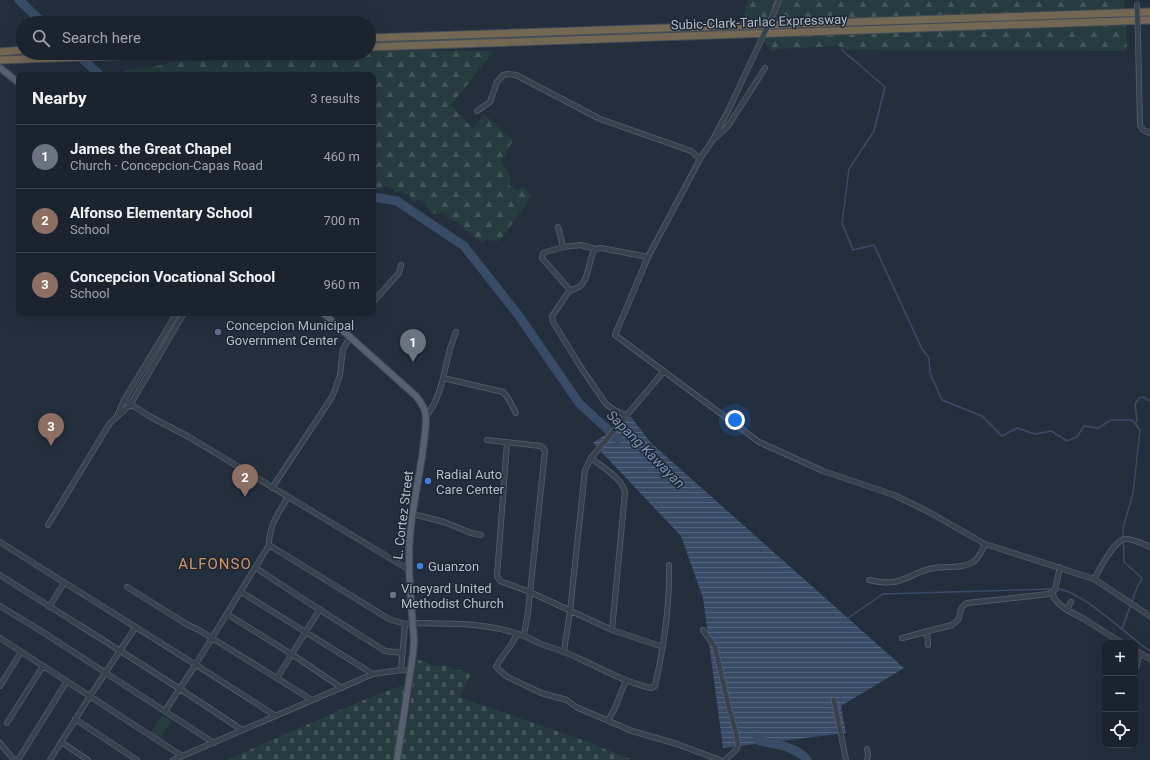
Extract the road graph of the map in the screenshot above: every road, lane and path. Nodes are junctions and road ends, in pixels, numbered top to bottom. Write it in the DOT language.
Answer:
graph roads {
  1 [pos="779,0"];
  2 [pos="1137,1"];
  3 [pos="1150,12"];
  4 [pos="1150,20"];
  5 [pos="376,38"];
  6 [pos="376,47"];
  7 [pos="16,51"];
  8 [pos="0,52"];
  9 [pos="16,59"];
  10 [pos="1,60"];
  11 [pos="0,68"];
  12 [pos="765,68"];
  13 [pos="16,81"];
  14 [pos="477,111"];
  15 [pos="1150,133"];
  16 [pos="712,141"];
  17 [pos="700,160"];
  18 [pos="558,227"];
  19 [pos="562,246"];
  20 [pos="596,249"];
  21 [pos="648,257"];
  22 [pos="401,264"];
  23 [pos="570,290"];
  24 [pos="376,299"];
  25 [pos="175,316"];
  26 [pos="182,316"];
  27 [pos="326,316"];
  28 [pos="456,332"];
  29 [pos="350,337"];
  30 [pos="664,371"];
  31 [pos="443,378"];
  32 [pos="124,400"];
  33 [pos="130,405"];
  34 [pos="516,413"];
  35 [pos="626,415"];
  36 [pos="118,416"];
  37 [pos="426,416"];
  38 [pos="486,440"];
  39 [pos="507,443"];
  40 [pos="591,458"];
  41 [pos="272,488"];
  42 [pos="288,497"];
  43 [pos="413,514"];
  44 [pos="48,525"];
  45 [pos="481,535"];
  46 [pos="0,542"];
  47 [pos="985,544"];
  48 [pos="269,545"];
  49 [pos="1150,547"];
  50 [pos="669,565"];
  51 [pos="1060,567"];
  52 [pos="256,568"];
  53 [pos="408,569"];
  54 [pos="0,575"];
  55 [pos="1094,579"];
  56 [pos="869,580"];
  57 [pos="64,583"];
  58 [pos="127,587"];
  59 [pos="241,592"];
  60 [pos="530,592"];
  61 [pos="1053,593"];
  62 [pos="1071,602"];
  63 [pos="0,606"];
  64 [pos="49,607"];
  65 [pos="320,609"];
  66 [pos="1066,610"];
  67 [pos="570,611"];
  68 [pos="227,614"];
  69 [pos="1150,616"];
  70 [pos="413,623"];
  71 [pos="405,624"];
  72 [pos="135,628"];
  73 [pos="612,630"];
  74 [pos="703,630"];
  75 [pos="927,630"];
  76 [pos="306,632"];
  77 [pos="517,634"];
  78 [pos="524,636"];
  79 [pos="0,638"];
  80 [pos="212,638"];
  81 [pos="902,638"];
  82 [pos="1117,640"];
  83 [pos="928,645"];
  84 [pos="664,647"];
  85 [pos="564,651"];
  86 [pos="21,652"];
  87 [pos="120,652"];
  88 [pos="1140,653"];
  89 [pos="292,654"];
  90 [pos="403,654"];
  91 [pos="1150,659"];
  92 [pos="1138,660"];
  93 [pos="196,664"];
  94 [pos="43,666"];
  95 [pos="401,670"];
  96 [pos="411,671"];
  97 [pos="105,673"];
  98 [pos="373,674"];
  99 [pos="277,678"];
  100 [pos="626,680"];
  101 [pos="67,681"];
  102 [pos="0,686"];
  103 [pos="180,688"];
  104 [pos="342,688"];
  105 [pos="90,696"];
  106 [pos="312,700"];
  107 [pos="834,700"];
  108 [pos="166,711"];
  109 [pos="274,715"];
  110 [pos="75,719"];
  111 [pos="608,721"];
  112 [pos="7,723"];
  113 [pos="242,730"];
  114 [pos="61,742"];
  115 [pos="0,743"];
  116 [pos="214,743"];
  117 [pos="867,749"];
  118 [pos="182,756"];
  119 [pos="709,758"];
  120 [pos="14,760"];
  121 [pos="18,760"];
  122 [pos="50,760"];
  123 [pos="88,760"];
  124 [pos="137,760"];
  125 [pos="173,760"];
  126 [pos="397,760"];
  127 [pos="720,760"];
  128 [pos="724,760"];
  129 [pos="846,760"];
  130 [pos="867,760"];
  1 -- 16 [label="street, bridge"];
  2 -- 15 [label="street, bridge"];
  3 -- 5 [label="highway, Subic-Clark-Tarlac Expressway"];
  4 -- 6 [label="highway, Subic-Clark-Tarlac Expressway"];
  7 -- 8 [label="highway"];
  9 -- 10 [label="highway"];
  11 -- 13 [label="main road"];
  12 -- 16 [label="street"];
  14 -- 17 [label="street"];
  16 -- 17 [label="street"];
  17 -- 21 [label="street"];
  18 -- 19 [label="street"];
  19 -- 20 [label="street"];
  19 -- 23 [label="street"];
  20 -- 21 [label="street"];
  20 -- 23 [label="street"];
  21 -- 30 [label="street"];
  22 -- 24 [label="street"];
  23 -- 35 [label="street"];
  25 -- 32 [label="street"];
  26 -- 33 [label="street"];
  27 -- 29 [label="main road"];
  28 -- 31 [label="street"];
  29 -- 37 [label="main road"];
  29 -- 41 [label="street"];
  30 -- 35 [label="street"];
  30 -- 47 [label="street"];
  31 -- 34 [label="street"];
  31 -- 37 [label="street"];
  32 -- 33 [label="street"];
  32 -- 36 [label="street"];
  33 -- 36 [label="street"];
  33 -- 41 [label="street"];
  35 -- 40 [label="street"];
  36 -- 44 [label="street"];
  37 -- 43 [label="main road, L. Cortez Street"];
  38 -- 39 [label="street"];
  39 -- 60 [label="street"];
  39 -- 60 [label="street"];
  40 -- 67 [label="street"];
  40 -- 73 [label="street"];
  41 -- 42 [label="street"];
  42 -- 48 [label="street"];
  42 -- 53 [label="street"];
  43 -- 45 [label="street"];
  43 -- 53 [label="main road, L. Cortez Street"];
  46 -- 57 [label="street"];
  47 -- 51 [label="street"];
  47 -- 56 [label="street"];
  48 -- 52 [label="street"];
  48 -- 71 [label="street"];
  49 -- 55 [label="street"];
  50 -- 84 [label="street"];
  51 -- 55 [label="street"];
  51 -- 61 [label="street"];
  52 -- 59 [label="street"];
  52 -- 65 [label="street"];
  53 -- 70 [label="main road, L. Cortez Street"];
  54 -- 64 [label="street"];
  55 -- 69 [label="street"];
  57 -- 64 [label="street"];
  57 -- 72 [label="street"];
  58 -- 80 [label="street"];
  59 -- 68 [label="street"];
  59 -- 76 [label="street"];
  60 -- 67 [label="street"];
  60 -- 78 [label="street"];
  61 -- 66 [label="street"];
  61 -- 75 [label="street"];
  62 -- 66 [label="street"];
  63 -- 97 [label="street"];
  64 -- 87 [label="street"];
  65 -- 76 [label="street"];
  65 -- 90 [label="street"];
  66 -- 82 [label="street"];
  67 -- 73 [label="street"];
  67 -- 85 [label="street"];
  68 -- 80 [label="street"];
  68 -- 89 [label="street"];
  70 -- 71 [label="street"];
  70 -- 77 [label="street"];
  70 -- 96 [label="main road, L. Cortez Street"];
  71 -- 90 [label="street"];
  72 -- 87 [label="street"];
  72 -- 93 [label="street"];
  73 -- 84 [label="street"];
  74 -- 128 [label="street"];
  75 -- 81 [label="street"];
  75 -- 83 [label="street"];
  76 -- 89 [label="street"];
  76 -- 98 [label="street"];
  77 -- 78 [label="street"];
  77 -- 111 [label="street"];
  78 -- 85 [label="street"];
  79 -- 86 [label="street"];
  80 -- 93 [label="street"];
  80 -- 99 [label="street"];
  84 -- 100 [label="street"];
  85 -- 100 [label="street"];
  86 -- 94 [label="street"];
  86 -- 102 [label="street"];
  87 -- 97 [label="street"];
  87 -- 103 [label="street"];
  88 -- 91 [label="street"];
  88 -- 92 [label="street"];
  89 -- 99 [label="street"];
  89 -- 104 [label="street"];
  90 -- 95 [label="street"];
  93 -- 103 [label="street"];
  93 -- 109 [label="street"];
  94 -- 101 [label="street"];
  94 -- 112 [label="street"];
  95 -- 96 [label="street"];
  95 -- 98 [label="street"];
  96 -- 126 [label="main road, L. Cortez Street"];
  97 -- 105 [label="street"];
  97 -- 108 [label="street"];
  98 -- 104 [label="street"];
  99 -- 106 [label="street"];
  100 -- 111 [label="street"];
  101 -- 105 [label="street"];
  101 -- 121 [label="street"];
  103 -- 108 [label="street"];
  103 -- 113 [label="street"];
  104 -- 106 [label="street"];
  105 -- 110 [label="street"];
  105 -- 118 [label="street"];
  106 -- 109 [label="street"];
  107 -- 129 [label="street"];
  108 -- 116 [label="street"];
  109 -- 113 [label="street"];
  110 -- 114 [label="street"];
  110 -- 124 [label="street"];
  111 -- 119 [label="street"];
  113 -- 116 [label="street"];
  114 -- 122 [label="street"];
  114 -- 123 [label="street"];
  115 -- 120 [label="street"];
  116 -- 118 [label="street"];
  117 -- 130 [label="street"];
  118 -- 125 [label="street"];
  119 -- 127 [label="street"];
}
